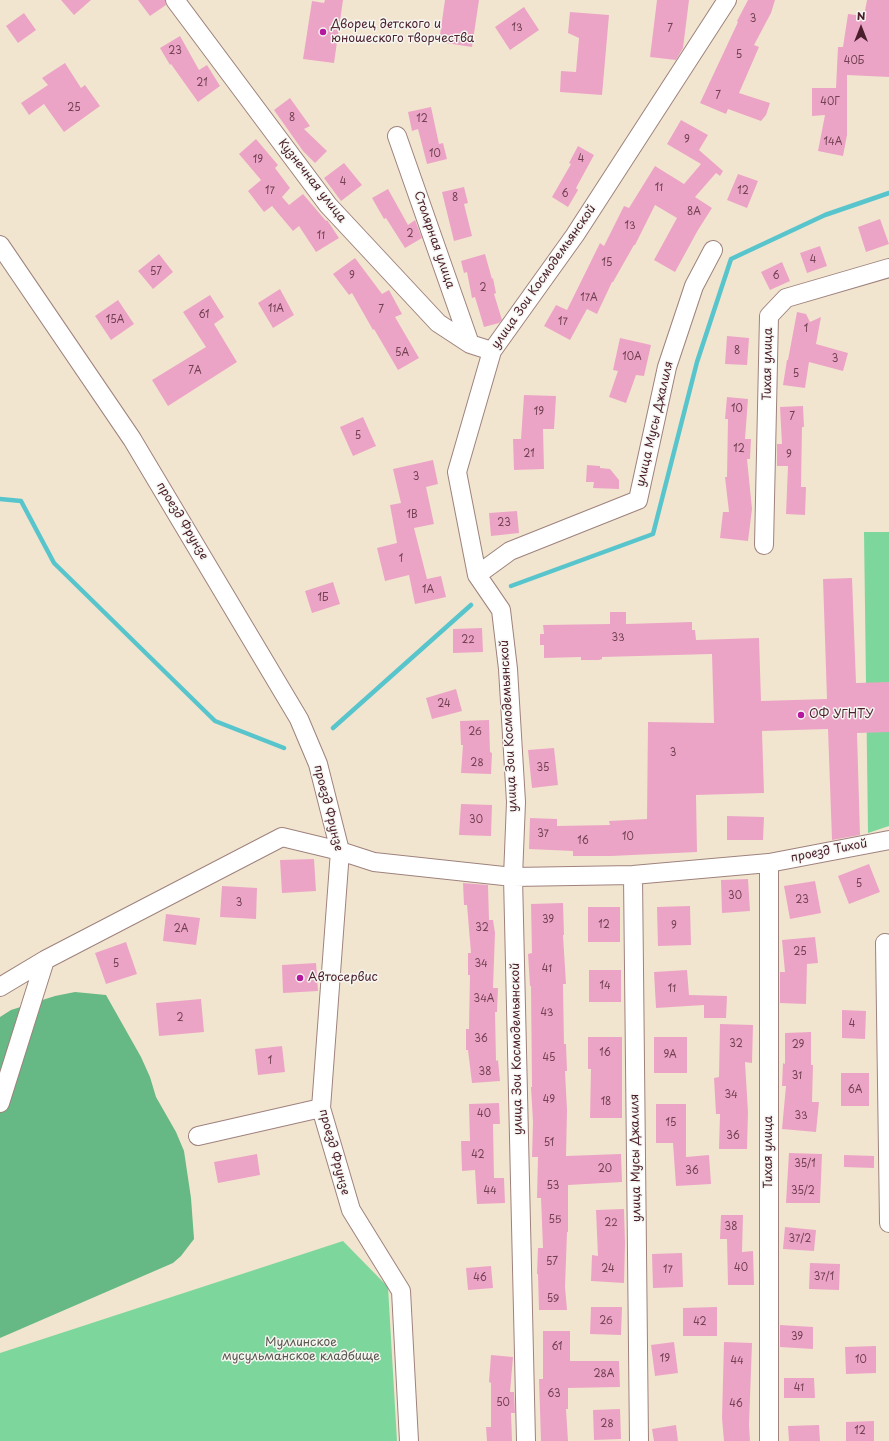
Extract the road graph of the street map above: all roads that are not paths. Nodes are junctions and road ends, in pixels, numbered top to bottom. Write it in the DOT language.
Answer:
graph roads {
  1 [pos="175,0"];
  2 [pos="727,0"];
  3 [pos="397,136"];
  4 [pos="0,245"];
  5 [pos="713,250"];
  6 [pos="889,268"];
  7 [pos="470,344"];
  8 [pos="492,351"];
  9 [pos="764,545"];
  10 [pos="477,575"];
  11 [pos="889,840"];
  12 [pos="340,851"];
  13 [pos="770,863"];
  14 [pos="633,875"];
  15 [pos="513,877"];
  16 [pos="889,944"];
  17 [pos="45,960"];
  18 [pos="0,987"];
  19 [pos="0,1103"];
  20 [pos="321,1108"];
  21 [pos="198,1136"];
  22 [pos="889,1223"];
  23 [pos="409,1441"];
  24 [pos="526,1441"];
  25 [pos="639,1441"];
  26 [pos="769,1441"];
  1 -- 7 [label="street, Кузнечная улица"];
  2 -- 8 [label="street, улица Зои Космодемьянской"];
  3 -- 7 [label="street, Столярная улица"];
  4 -- 12 [label="street, проезд Фрунзе"];
  5 -- 10 [label="street, улица Мусы Джалиля"];
  6 -- 9 [label="street, Тихая улица"];
  7 -- 8 [label="street, Кузнечная улица"];
  8 -- 10 [label="street, улица Зои Космодемьянской"];
  10 -- 15 [label="street, улица Зои Космодемьянской"];
  11 -- 13 [label="street, проезд Тихой"];
  12 -- 15 [label="street, проезд Тихой"];
  12 -- 17 [label="street, проезд Тихой"];
  12 -- 20 [label="street, проезд Фрунзе"];
  13 -- 14 [label="street, проезд Тихой"];
  13 -- 26 [label="street, Тихая улица"];
  14 -- 15 [label="street, проезд Тихой"];
  14 -- 25 [label="street, улица Мусы Джалиля"];
  15 -- 24 [label="street, улица Зои Космодемьянской"];
  16 -- 22 [label="street"];
  17 -- 18 [label="street, проезд Тихой"];
  17 -- 19 [label="street"];
  20 -- 21 [label="street"];
  20 -- 23 [label="street, проезд Фрунзе"];
}
